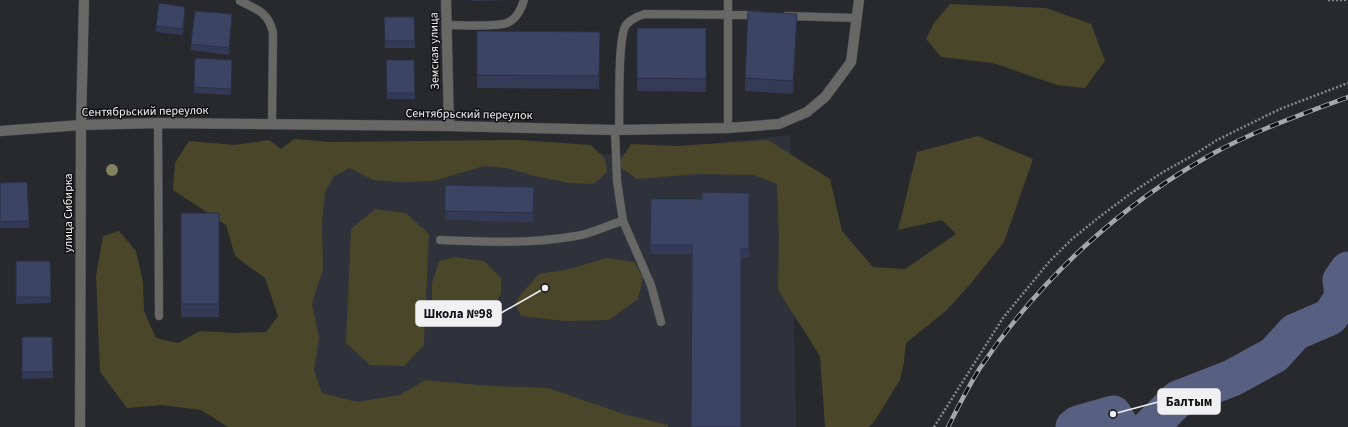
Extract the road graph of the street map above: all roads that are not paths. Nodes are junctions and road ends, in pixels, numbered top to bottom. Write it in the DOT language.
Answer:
graph roads {
  1 [pos="84,0"];
  2 [pos="446,0"];
  3 [pos="524,0"];
  4 [pos="728,0"];
  5 [pos="859,0"];
  6 [pos="240,1"];
  7 [pos="728,14"];
  8 [pos="764,15"];
  9 [pos="780,16"];
  10 [pos="857,18"];
  11 [pos="447,25"];
  12 [pos="158,123"];
  13 [pos="272,124"];
  14 [pos="81,125"];
  15 [pos="449,126"];
  16 [pos="728,128"];
  17 [pos="617,130"];
  18 [pos="0,131"];
  19 [pos="623,221"];
  20 [pos="440,240"];
  21 [pos="159,316"];
  22 [pos="661,322"];
  23 [pos="80,427"];
  1 -- 14 [label="street, улица Сибирка"];
  2 -- 11 [label="street, Земская улица"];
  3 -- 11 [label="lane"];
  4 -- 7 [label="lane"];
  5 -- 10 [label="street, Сентябрьский переулок"];
  6 -- 13 [label="lane"];
  7 -- 8 [label="lane"];
  7 -- 16 [label="lane"];
  7 -- 17 [label="lane"];
  9 -- 10 [label="lane"];
  10 -- 16 [label="street, Сентябрьский переулок"];
  11 -- 15 [label="street, Земская улица"];
  12 -- 13 [label="street, Сентябрьский переулок"];
  12 -- 14 [label="street, Сентябрьский переулок"];
  12 -- 21 [label="lane"];
  13 -- 15 [label="street, Сентябрьский переулок"];
  14 -- 18 [label="street, Сентябрьский переулок"];
  14 -- 23 [label="street, улица Сибирка"];
  15 -- 17 [label="street, Сентябрьский переулок"];
  16 -- 17 [label="street, Сентябрьский переулок"];
  17 -- 19 [label="lane"];
  19 -- 20 [label="lane"];
  19 -- 22 [label="lane"];
}
